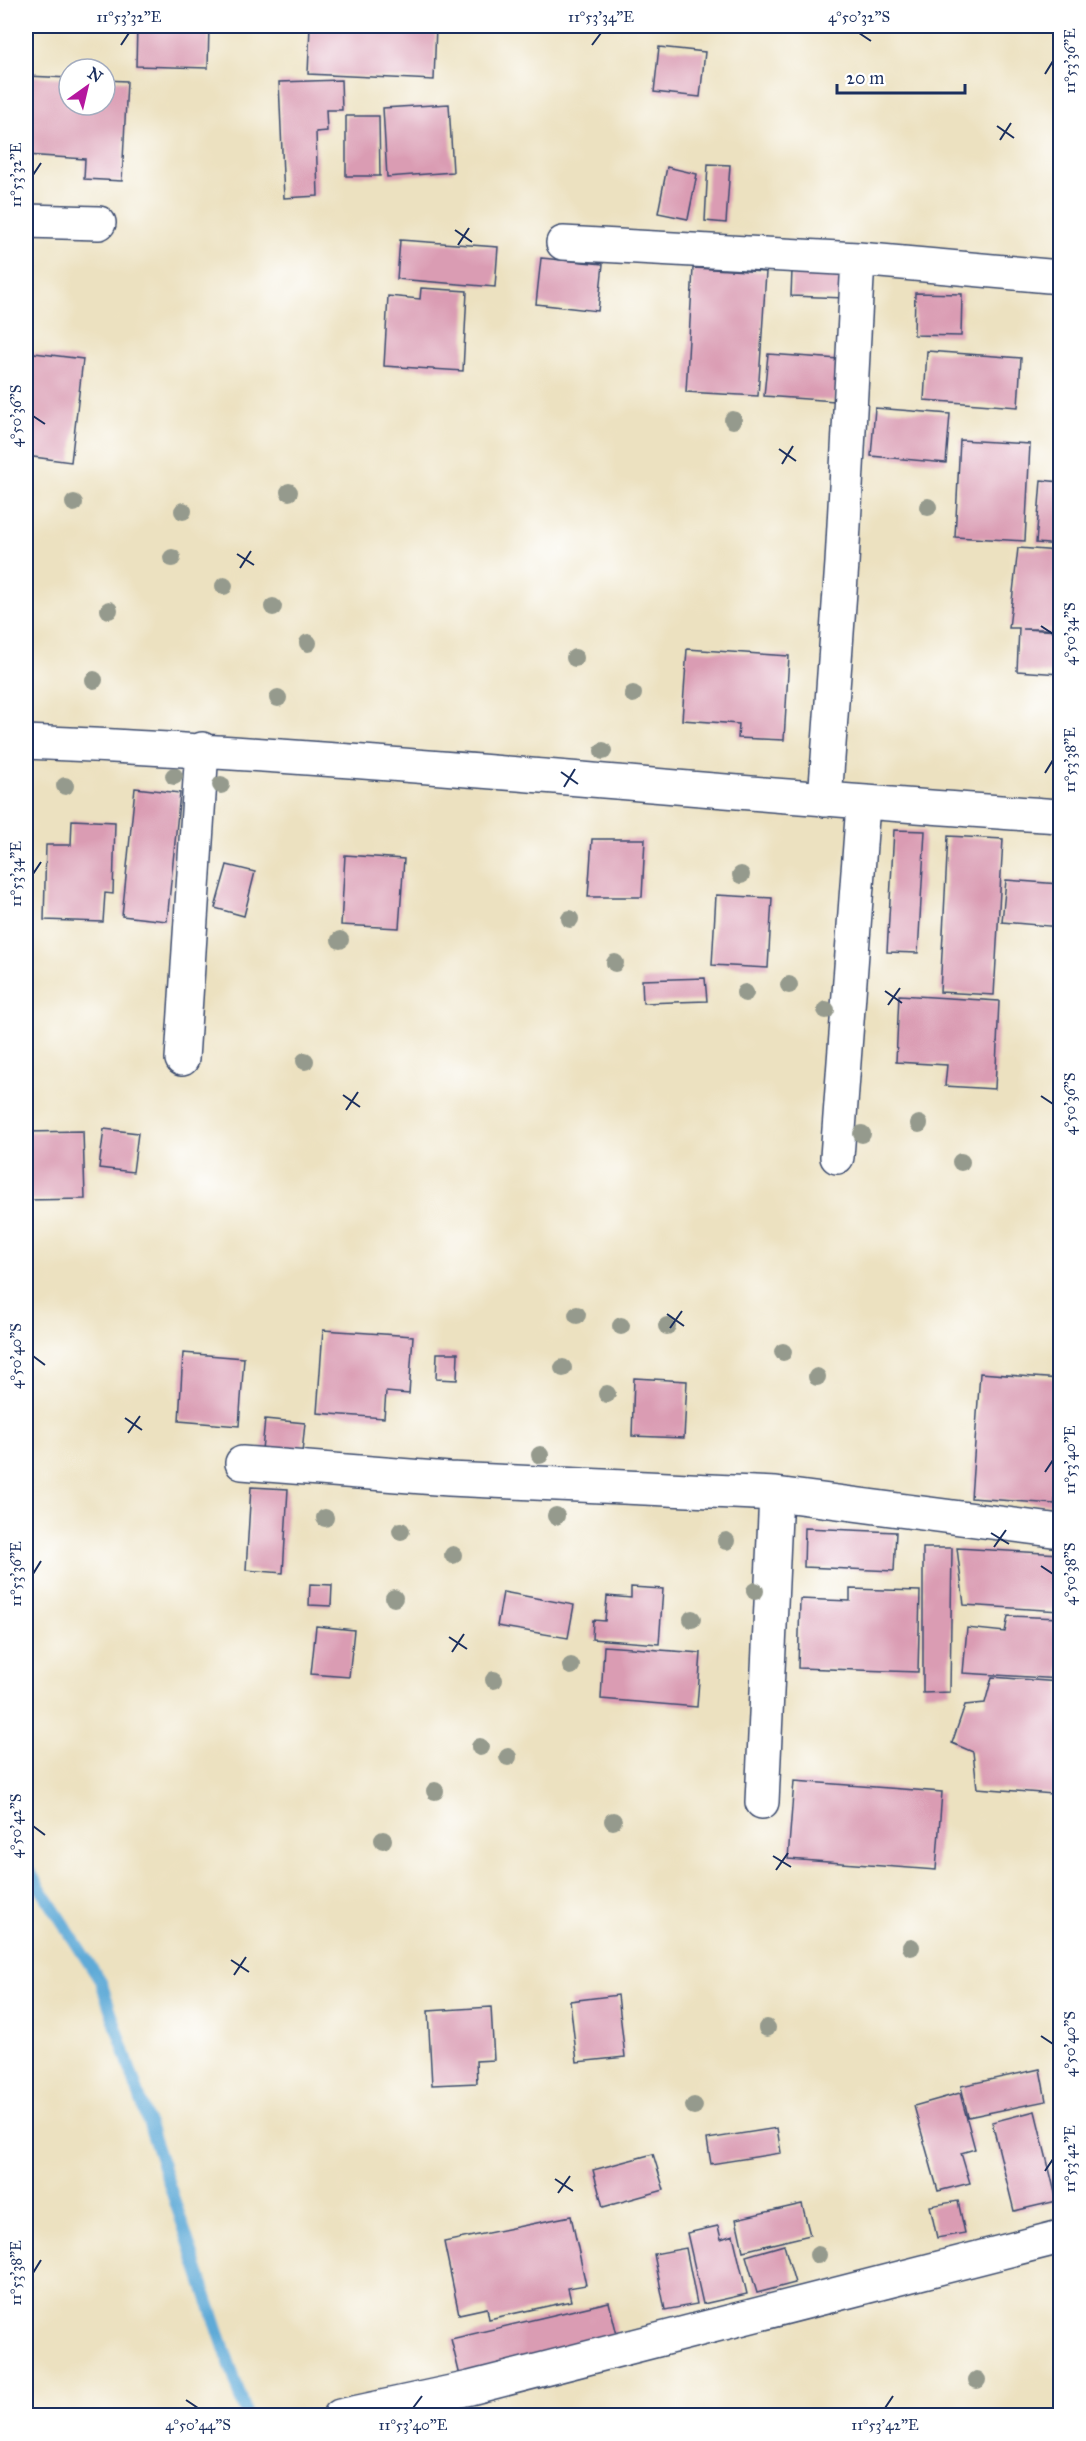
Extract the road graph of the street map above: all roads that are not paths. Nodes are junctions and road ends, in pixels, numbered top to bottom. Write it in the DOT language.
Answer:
graph roads {
  1 [pos="26,221"];
  2 [pos="99,223"];
  3 [pos="563,243"];
  4 [pos="858,259"];
  5 [pos="1060,277"];
  6 [pos="26,742"];
  7 [pos="202,749"];
  8 [pos="825,800"];
  9 [pos="863,804"];
  10 [pos="1060,816"];
  11 [pos="182,1059"];
  12 [pos="837,1157"];
  13 [pos="242,1463"];
  14 [pos="776,1494"];
  15 [pos="1060,1531"];
  16 [pos="762,1802"];
  17 [pos="1060,2237"];
  18 [pos="340,2415"];
  1 -- 2 [label="street"];
  3 -- 4 [label="street"];
  4 -- 5 [label="street"];
  4 -- 8 [label="street"];
  6 -- 7 [label="street"];
  7 -- 8 [label="street"];
  7 -- 11 [label="street"];
  8 -- 9 [label="street"];
  9 -- 10 [label="street"];
  9 -- 12 [label="street"];
  13 -- 14 [label="street"];
  14 -- 15 [label="street"];
  14 -- 16 [label="street"];
  17 -- 18 [label="street"];
}
